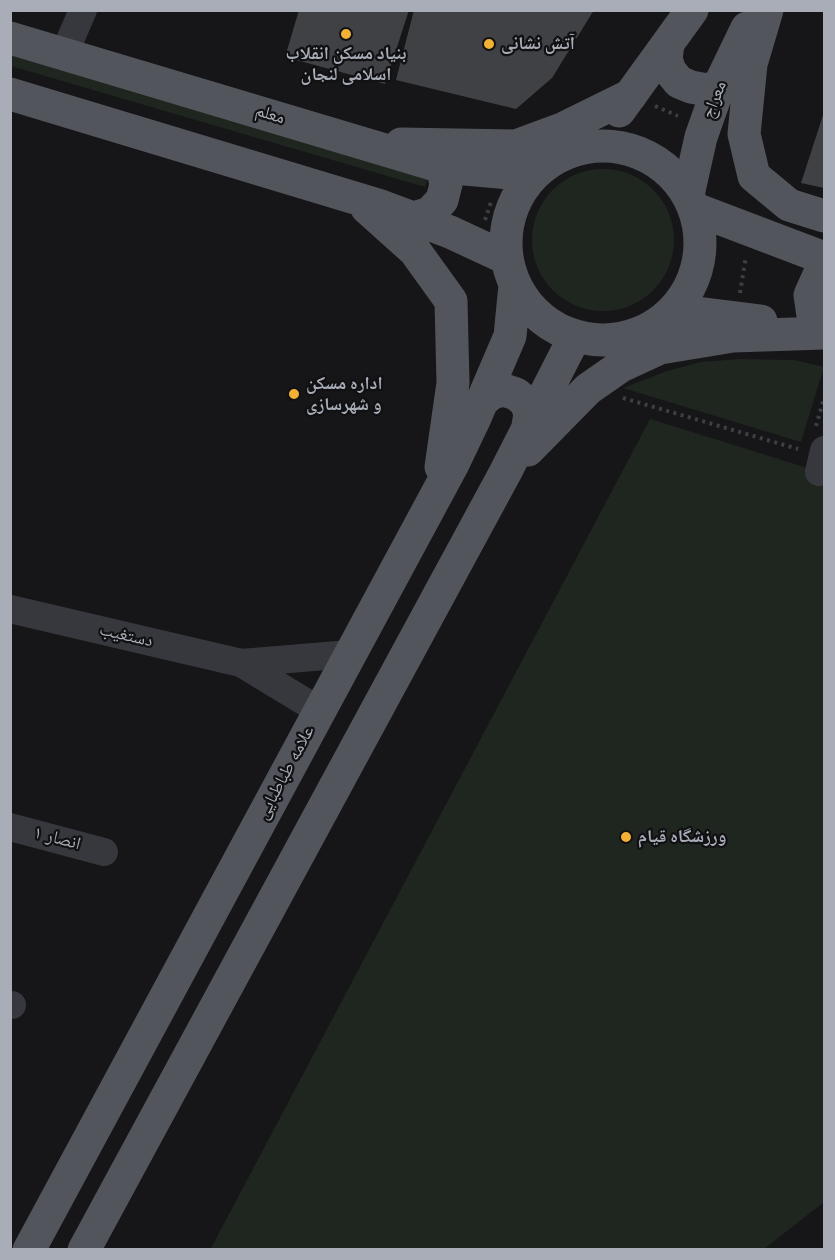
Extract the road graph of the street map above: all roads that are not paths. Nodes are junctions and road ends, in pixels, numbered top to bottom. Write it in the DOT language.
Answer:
graph roads {
  1 [pos="82,10"];
  2 [pos="692,10"];
  3 [pos="757,10"];
  4 [pos="768,10"];
  5 [pos="10,38"];
  6 [pos="668,44"];
  7 [pos="64,54"];
  8 [pos="719,86"];
  9 [pos="10,94"];
  10 [pos="631,95"];
  11 [pos="366,144"];
  12 [pos="593,146"];
  13 [pos="442,167"];
  14 [pos="532,175"];
  15 [pos="356,198"];
  16 [pos="692,202"];
  17 [pos="825,216"];
  18 [pos="413,218"];
  19 [pos="825,258"];
  20 [pos="825,271"];
  21 [pos="511,272"];
  22 [pos="655,326"];
  23 [pos="825,332"];
  24 [pos="575,336"];
  25 [pos="482,401"];
  26 [pos="528,426"];
  27 [pos="506,473"];
  28 [pos="438,491"];
  29 [pos="10,609"];
  30 [pos="350,654"];
  31 [pos="241,663"];
  32 [pos="320,711"];
  33 [pos="10,827"];
  34 [pos="104,852"];
  35 [pos="29,1250"];
  36 [pos="84,1250"];
  1 -- 7 [label="street"];
  2 -- 6 [label="main road"];
  3 -- 8 [label="main road, معراج"];
  4 -- 17 [label="main road"];
  5 -- 7 [label="main road, معلم"];
  6 -- 8 [label="main road"];
  6 -- 10 [label="main road"];
  7 -- 11 [label="main road, معلم"];
  8 -- 16 [label="main road, معراج"];
  9 -- 15 [label="main road"];
  10 -- 11 [label="main road"];
  10 -- 12 [label="main road"];
  11 -- 13 [label="main road, معلم"];
  12 -- 14 [label="main road"];
  12 -- 16 [label="main road"];
  13 -- 14 [label="main road, معلم"];
  13 -- 18 [label="main road"];
  14 -- 21 [label="main road"];
  15 -- 18 [label="main road"];
  15 -- 28 [label="main road"];
  16 -- 19 [label="main road"];
  16 -- 22 [label="main road"];
  18 -- 21 [label="main road"];
  20 -- 23 [label="main road"];
  21 -- 24 [label="main road"];
  21 -- 25 [label="main road, علامه طباطبایی"];
  22 -- 23 [label="main road"];
  22 -- 24 [label="main road"];
  23 -- 27 [label="main road"];
  24 -- 26 [label="main road"];
  25 -- 26 [label="main road"];
  25 -- 28 [label="main road, علامه طباطبایی"];
  26 -- 27 [label="main road"];
  27 -- 36 [label="main road"];
  28 -- 30 [label="main road, علامه طباطبایی"];
  29 -- 31 [label="street, دستغیب"];
  30 -- 31 [label="street"];
  30 -- 32 [label="main road, علامه طباطبایی"];
  31 -- 32 [label="street"];
  32 -- 35 [label="main road, علامه طباطبایی"];
  33 -- 34 [label="street, انصار ۱"];
}
